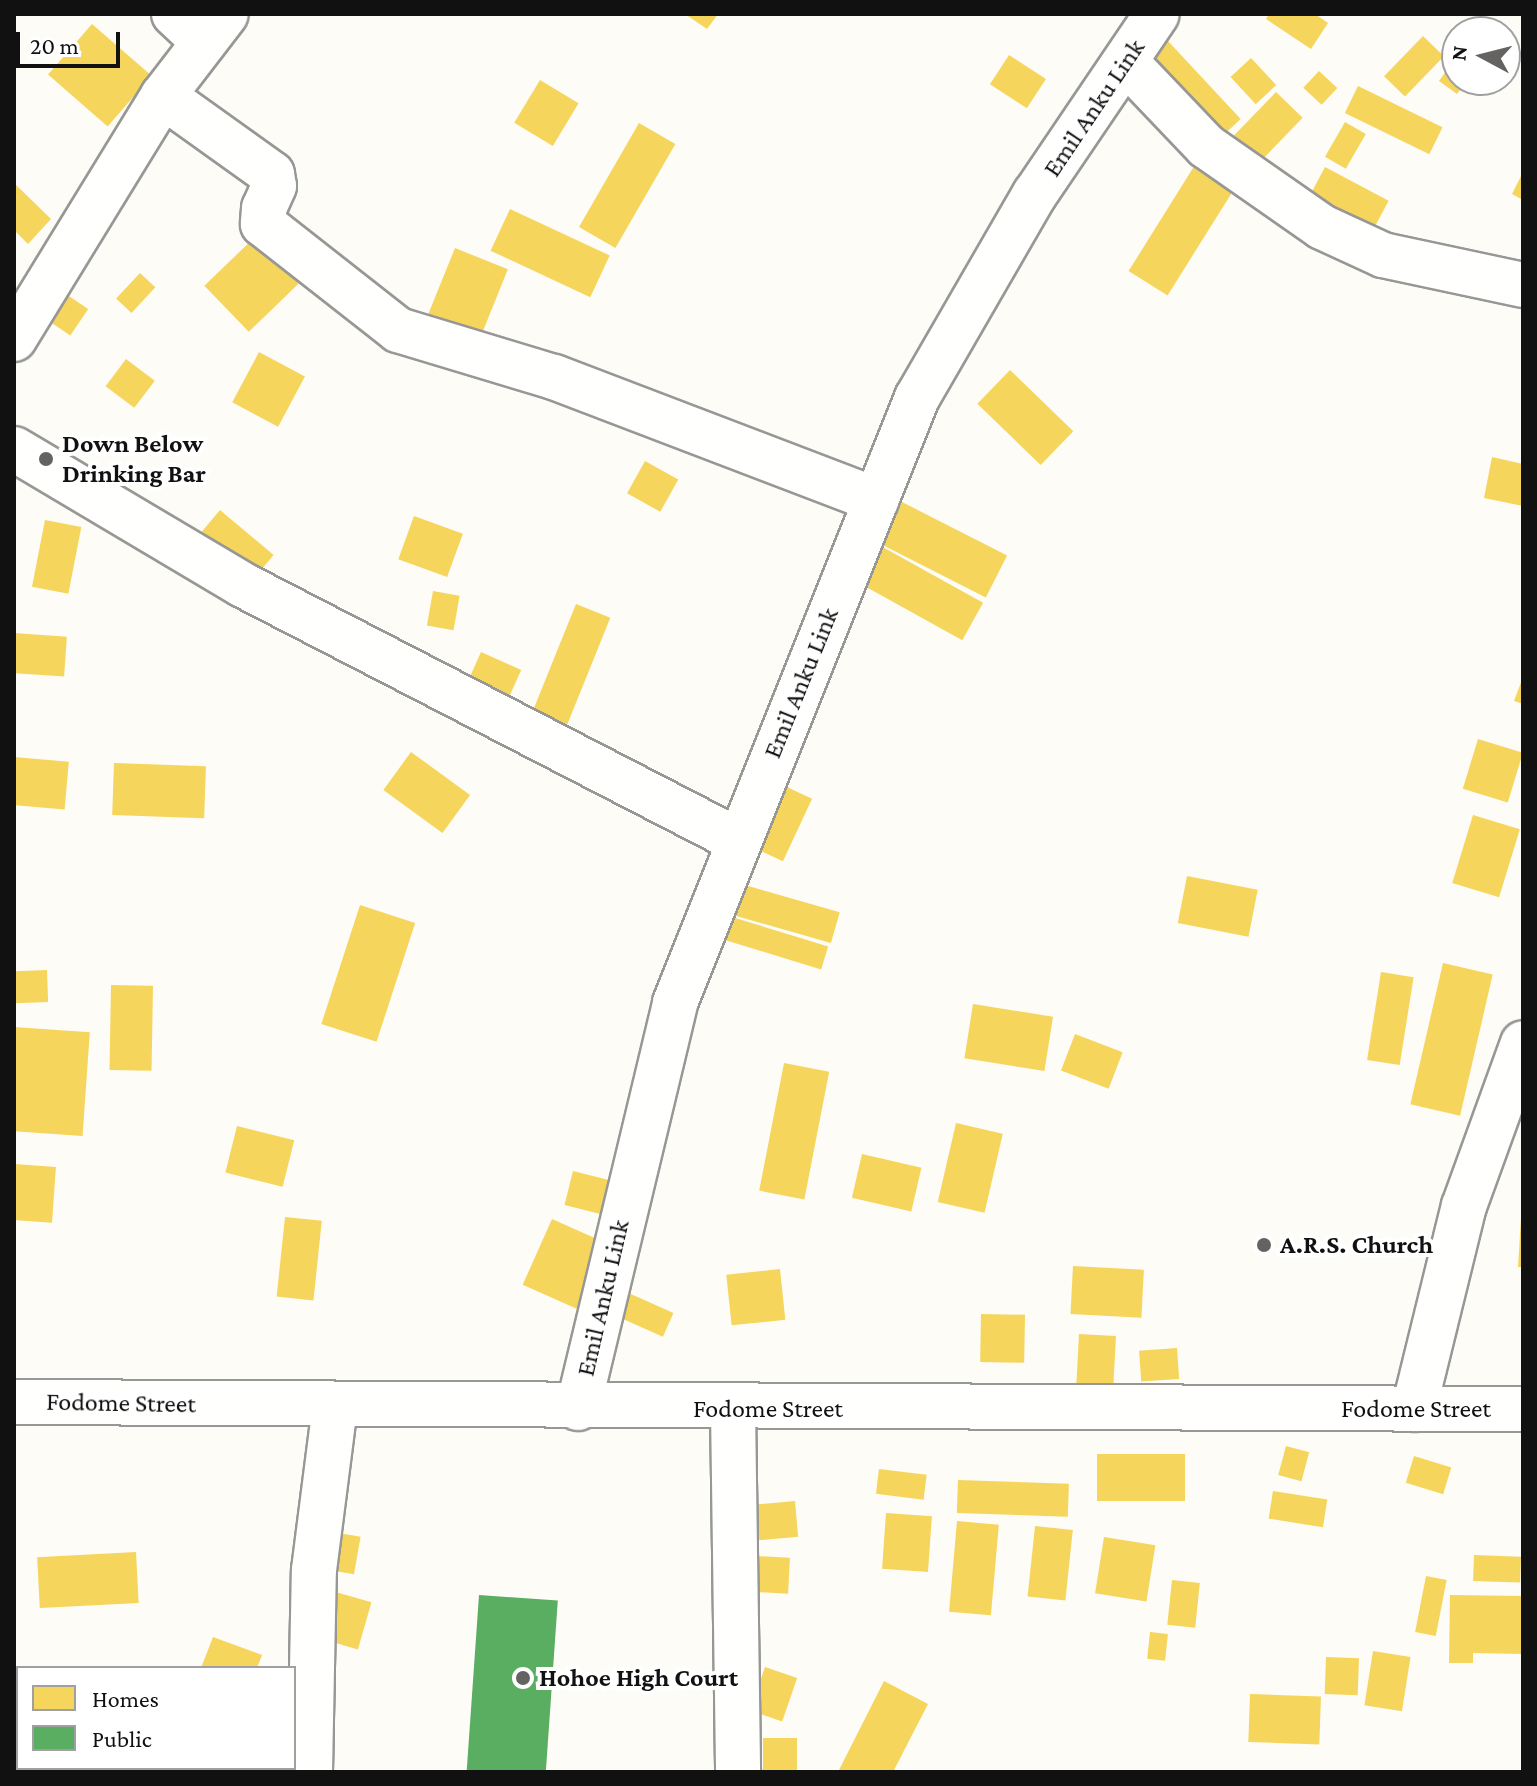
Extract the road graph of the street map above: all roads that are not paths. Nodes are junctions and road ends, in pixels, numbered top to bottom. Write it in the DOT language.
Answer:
graph roads {
  1 [pos="1157,14"];
  2 [pos="201,23"];
  3 [pos="1126,62"];
  4 [pos="163,96"];
  5 [pos="1523,285"];
  6 [pos="14,339"];
  7 [pos="14,449"];
  8 [pos="876,500"];
  9 [pos="737,840"];
  10 [pos="1523,1043"];
  11 [pos="14,1402"];
  12 [pos="335,1406"];
  13 [pos="578,1408"];
  14 [pos="733,1408"];
  15 [pos="1414,1409"];
  16 [pos="1523,1409"];
  17 [pos="310,1772"];
  18 [pos="738,1772"];
  1 -- 3 [label="street, Emil Anku Link"];
  2 -- 4 [label="street"];
  3 -- 5 [label="street"];
  3 -- 8 [label="street, Emil Anku Link"];
  4 -- 6 [label="street"];
  4 -- 8 [label="street"];
  7 -- 9 [label="street"];
  8 -- 9 [label="street, Emil Anku Link"];
  9 -- 13 [label="street, Emil Anku Link"];
  10 -- 15 [label="street"];
  11 -- 12 [label="street, Fodome Street"];
  12 -- 13 [label="street, Fodome Street"];
  12 -- 17 [label="street"];
  13 -- 14 [label="street, Fodome Street"];
  14 -- 15 [label="street, Fodome Street"];
  14 -- 18 [label="street"];
  15 -- 16 [label="street, Fodome Street"];
}
